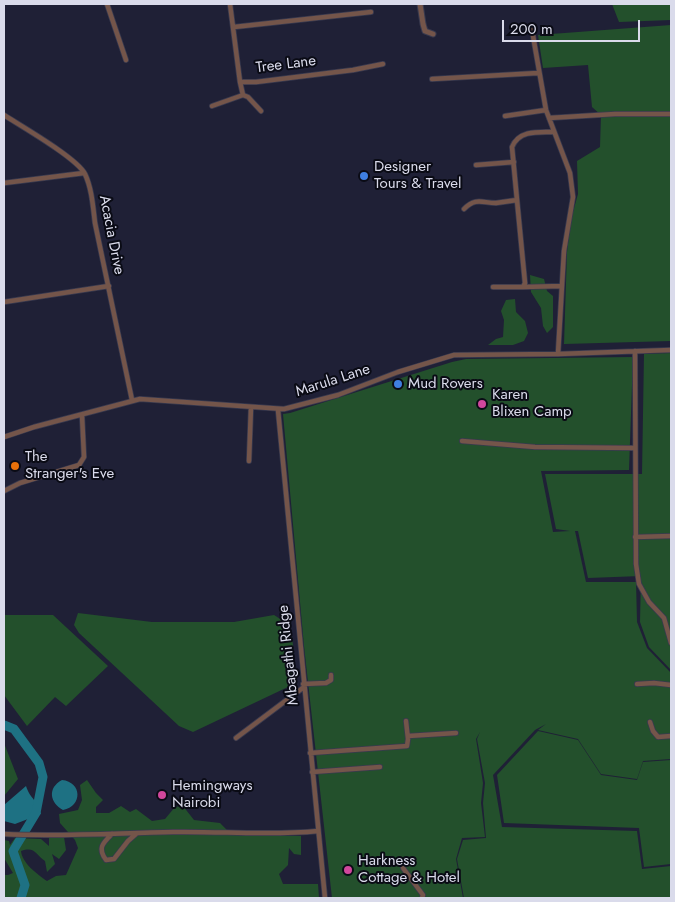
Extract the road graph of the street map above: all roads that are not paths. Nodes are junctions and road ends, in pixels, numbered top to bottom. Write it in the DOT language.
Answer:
graph roads {
  1 [pos="106,4"];
  2 [pos="230,4"];
  3 [pos="420,4"];
  4 [pos="371,12"];
  5 [pos="234,27"];
  6 [pos="532,30"];
  7 [pos="433,34"];
  8 [pos="126,60"];
  9 [pos="383,64"];
  10 [pos="538,74"];
  11 [pos="432,79"];
  12 [pos="240,82"];
  13 [pos="243,94"];
  14 [pos="212,106"];
  15 [pos="546,110"];
  16 [pos="261,111"];
  17 [pos="671,114"];
  18 [pos="4,115"];
  19 [pos="505,116"];
  20 [pos="549,118"];
  21 [pos="553,132"];
  22 [pos="514,162"];
  23 [pos="476,165"];
  24 [pos="84,173"];
  25 [pos="4,183"];
  26 [pos="517,200"];
  27 [pos="464,208"];
  28 [pos="109,286"];
  29 [pos="562,286"];
  30 [pos="493,287"];
  31 [pos="523,287"];
  32 [pos="4,302"];
  33 [pos="671,350"];
  34 [pos="635,351"];
  35 [pos="558,354"];
  36 [pos="132,400"];
  37 [pos="251,407"];
  38 [pos="278,410"];
  39 [pos="82,415"];
  40 [pos="4,436"];
  41 [pos="462,441"];
  42 [pos="635,448"];
  43 [pos="249,461"];
  44 [pos="4,491"];
  45 [pos="671,536"];
  46 [pos="635,537"];
  47 [pos="671,643"];
  48 [pos="331,675"];
  49 [pos="637,684"];
  50 [pos="304,685"];
  51 [pos="671,685"];
  52 [pos="406,721"];
  53 [pos="650,722"];
  54 [pos="456,733"];
  55 [pos="408,736"];
  56 [pos="671,736"];
  57 [pos="236,738"];
  58 [pos="310,753"];
  59 [pos="380,767"];
  60 [pos="312,772"];
  61 [pos="318,831"];
  62 [pos="4,834"];
  63 [pos="112,834"];
  64 [pos="137,834"];
  65 [pos="402,868"];
  66 [pos="325,898"];
  67 [pos="422,898"];
  1 -- 8 [label="street"];
  2 -- 5 [label="street, Tree Lane"];
  3 -- 7 [label="street"];
  4 -- 5 [label="street"];
  5 -- 12 [label="street, Tree Lane"];
  6 -- 10 [label="street"];
  9 -- 12 [label="street, Tree Lane"];
  10 -- 11 [label="street"];
  10 -- 15 [label="street"];
  12 -- 13 [label="street"];
  13 -- 14 [label="street"];
  13 -- 16 [label="street"];
  15 -- 19 [label="street"];
  15 -- 20 [label="street"];
  17 -- 20 [label="street"];
  18 -- 24 [label="street"];
  20 -- 21 [label="street"];
  21 -- 22 [label="street"];
  21 -- 29 [label="street"];
  22 -- 23 [label="street"];
  22 -- 26 [label="street"];
  24 -- 25 [label="street"];
  24 -- 28 [label="street, Acacia Drive"];
  26 -- 27 [label="street"];
  26 -- 31 [label="street"];
  28 -- 32 [label="street"];
  28 -- 36 [label="street, Acacia Drive"];
  29 -- 31 [label="street"];
  29 -- 35 [label="street"];
  30 -- 31 [label="street"];
  33 -- 34 [label="street, Marula Lane"];
  34 -- 35 [label="street, Marula Lane"];
  34 -- 42 [label="street"];
  35 -- 38 [label="street, Marula Lane"];
  36 -- 37 [label="street, Marula Lane"];
  36 -- 39 [label="street, Marula Lane"];
  37 -- 38 [label="street, Marula Lane"];
  37 -- 43 [label="street"];
  38 -- 50 [label="street, Mbagathi Ridge"];
  39 -- 40 [label="street, Marula Lane"];
  39 -- 44 [label="street"];
  41 -- 42 [label="street"];
  42 -- 46 [label="street"];
  45 -- 46 [label="street"];
  46 -- 47 [label="street"];
  48 -- 50 [label="street"];
  49 -- 51 [label="street"];
  50 -- 57 [label="street"];
  50 -- 58 [label="street, Mbagathi Ridge"];
  52 -- 55 [label="street"];
  53 -- 56 [label="street"];
  54 -- 55 [label="street"];
  55 -- 58 [label="street"];
  58 -- 60 [label="street, Mbagathi Ridge"];
  59 -- 60 [label="street"];
  60 -- 61 [label="street, Mbagathi Ridge"];
  61 -- 64 [label="street"];
  61 -- 66 [label="street, Mbagathi Ridge"];
  62 -- 63 [label="street"];
  63 -- 64 [label="street"];
  63 -- 64 [label="street"];
  65 -- 67 [label="street"];
}
